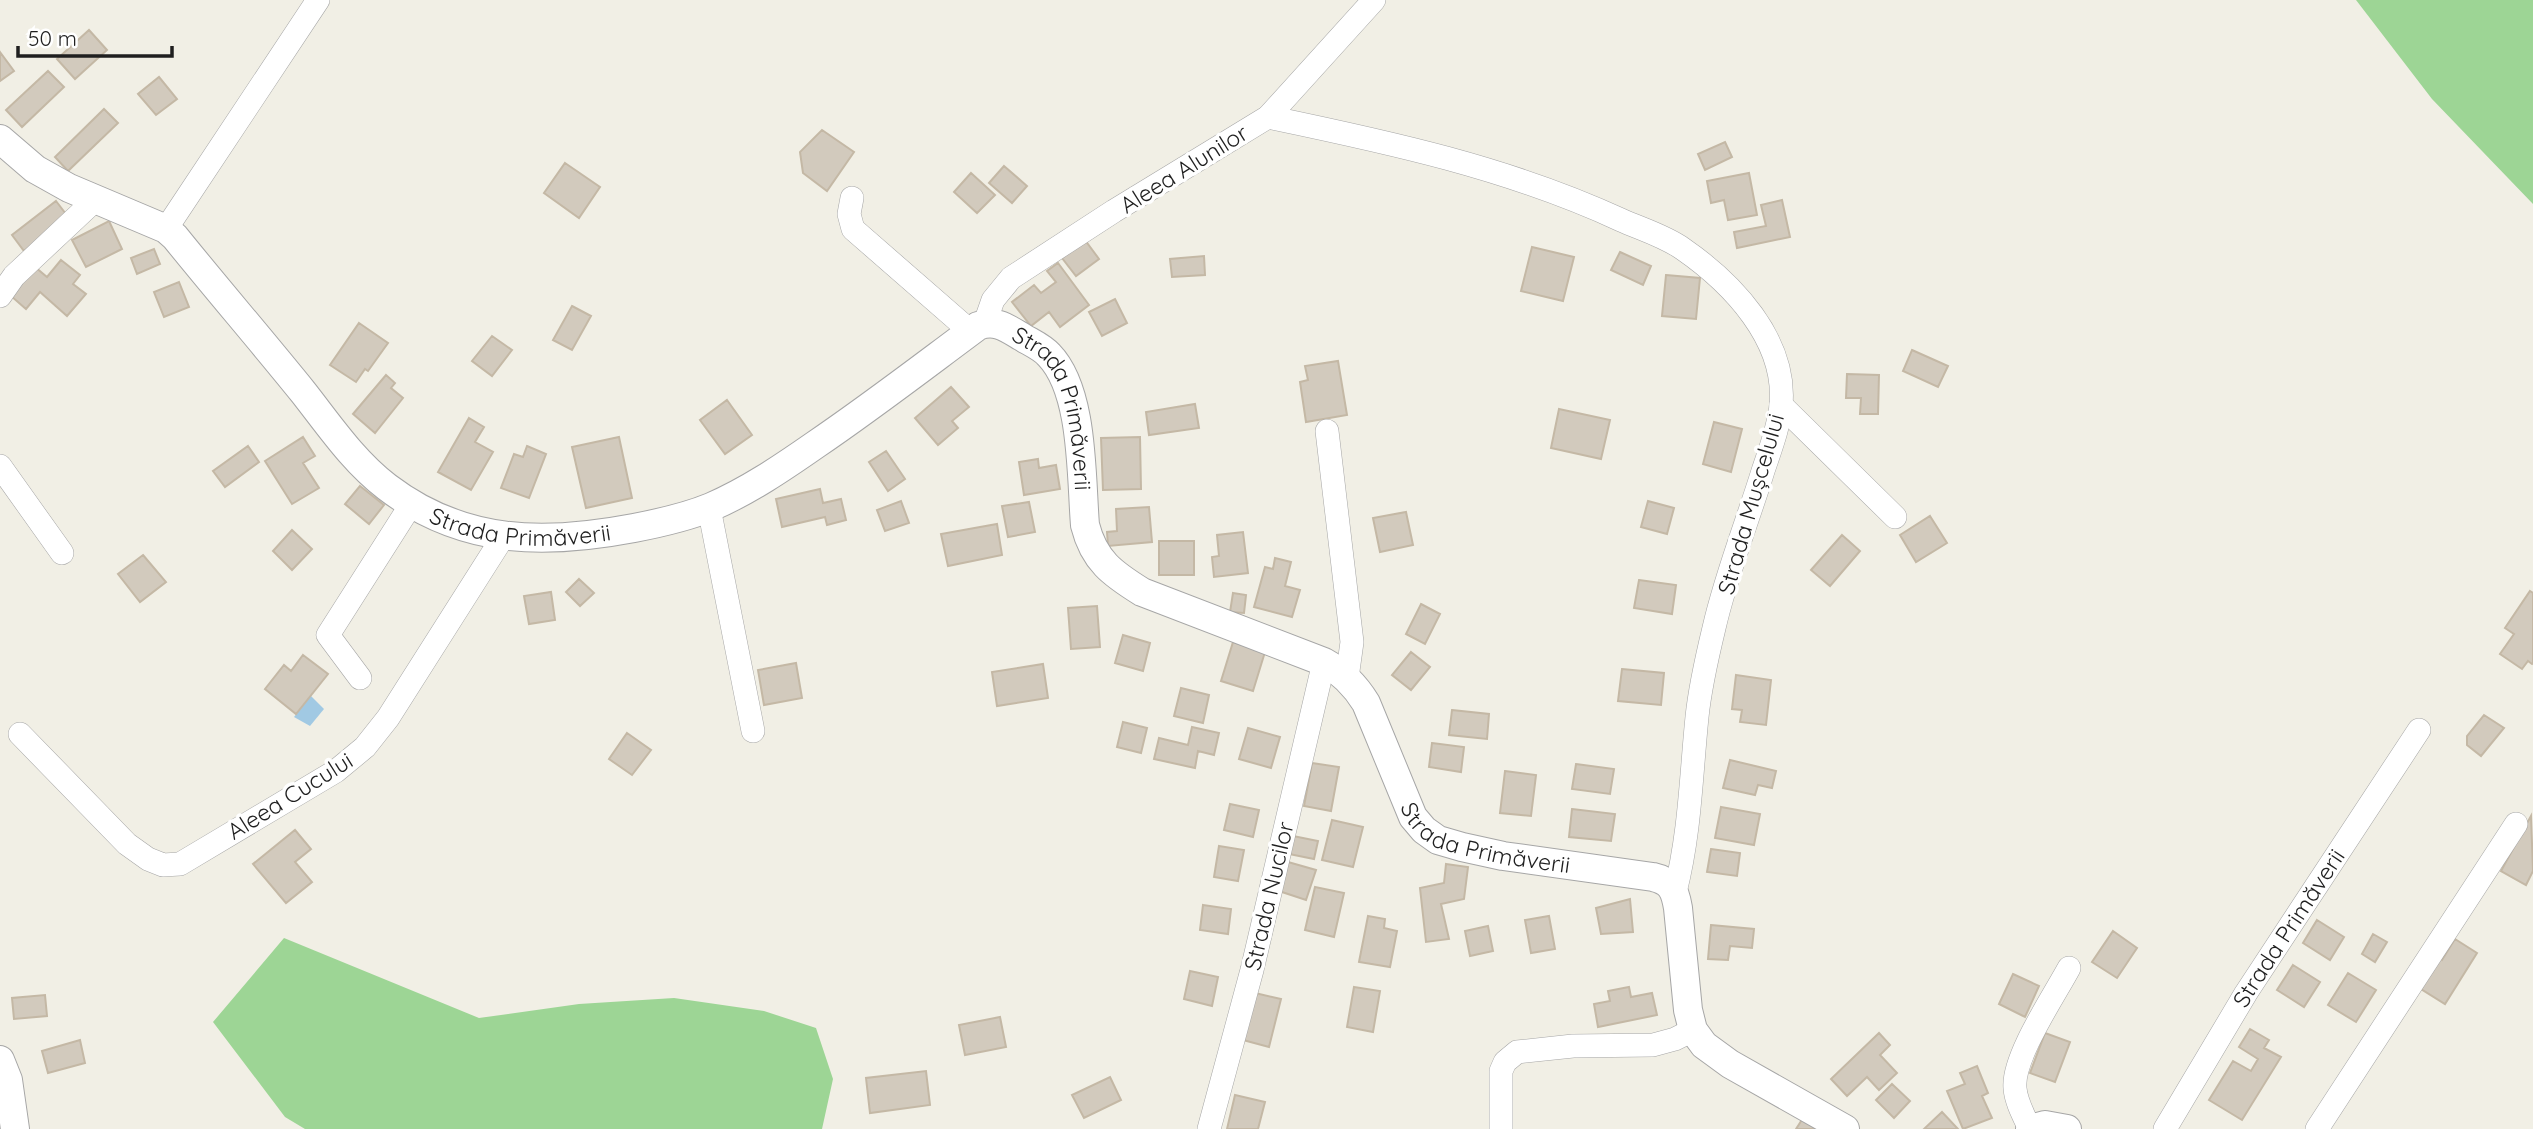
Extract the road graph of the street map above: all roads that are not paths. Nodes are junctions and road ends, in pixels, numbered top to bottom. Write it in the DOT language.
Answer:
graph roads {
  1 [pos="318,0"];
  2 [pos="1374,0"];
  3 [pos="1268,117"];
  4 [pos="0,139"];
  5 [pos="852,198"];
  6 [pos="95,200"];
  7 [pos="166,229"];
  8 [pos="0,296"];
  9 [pos="978,327"];
  10 [pos="1781,405"];
  11 [pos="1327,431"];
  12 [pos="0,466"];
  13 [pos="412,503"];
  14 [pos="709,508"];
  15 [pos="1895,517"];
  16 [pos="503,537"];
  17 [pos="62,553"];
  18 [pos="1335,670"];
  19 [pos="360,678"];
  20 [pos="2419,730"];
  21 [pos="753,731"];
  22 [pos="20,734"];
  23 [pos="2516,824"];
  24 [pos="1675,892"];
  25 [pos="2069,968"];
  26 [pos="1693,1030"];
  27 [pos="0,1060"];
  28 [pos="15,1129"];
  29 [pos="1209,1129"];
  30 [pos="1501,1129"];
  31 [pos="1845,1129"];
  32 [pos="2030,1129"];
  33 [pos="2067,1129"];
  34 [pos="2165,1129"];
  35 [pos="2317,1129"];
  1 -- 7 [label="street"];
  2 -- 3 [label="street, Aleea Alunilor"];
  3 -- 9 [label="street, Aleea Alunilor"];
  3 -- 10 [label="street, Strada Mușcelului"];
  4 -- 6 [label="street, Strada Primăverii"];
  5 -- 9 [label="street"];
  6 -- 7 [label="street, Strada Primăverii"];
  6 -- 8 [label="street"];
  7 -- 13 [label="street, Strada Primăverii"];
  9 -- 14 [label="street, Strada Primăverii"];
  9 -- 18 [label="street, Strada Primăverii"];
  10 -- 15 [label="street"];
  10 -- 24 [label="street, Strada Mușcelului"];
  11 -- 18 [label="street, Strada Nucilor"];
  12 -- 17 [label="street"];
  13 -- 16 [label="street, Strada Primăverii"];
  13 -- 19 [label="street"];
  14 -- 16 [label="street, Strada Primăverii"];
  14 -- 21 [label="street"];
  16 -- 22 [label="street, Aleea Cucului"];
  18 -- 24 [label="street, Strada Primăverii"];
  18 -- 29 [label="street, Strada Nucilor"];
  20 -- 34 [label="street, Strada Primăverii"];
  23 -- 35 [label="street"];
  24 -- 26 [label="street"];
  25 -- 32 [label="street"];
  26 -- 30 [label="street"];
  26 -- 31 [label="street"];
  27 -- 28 [label="street"];
  32 -- 33 [label="street"];
}
